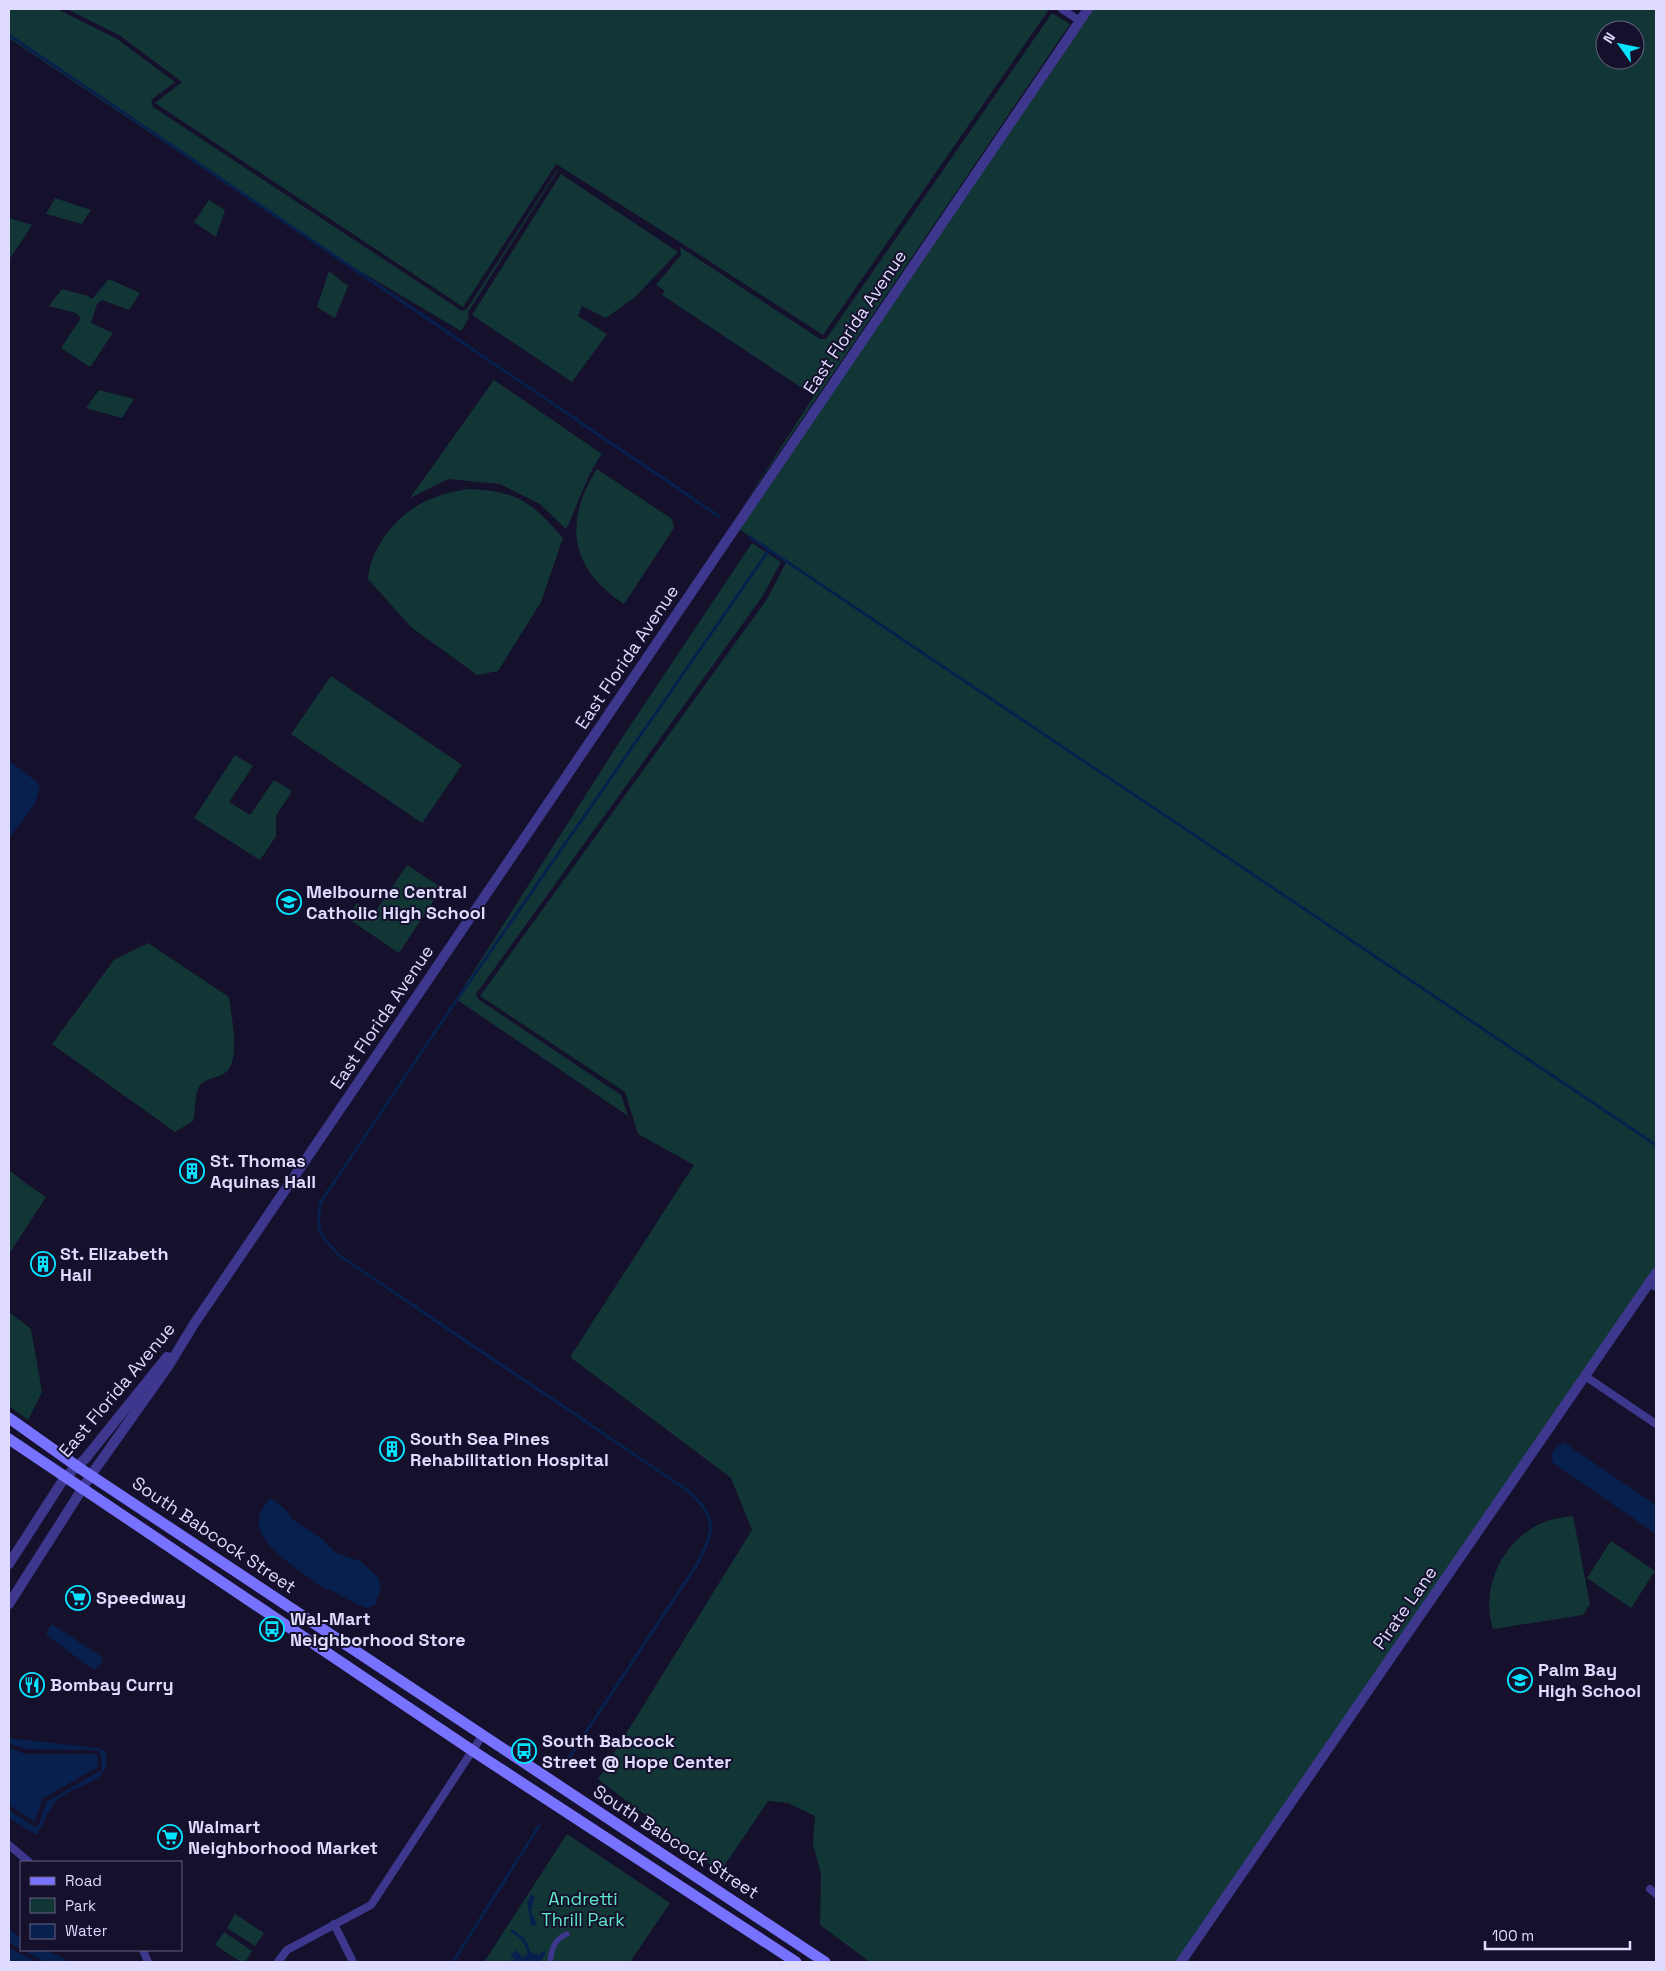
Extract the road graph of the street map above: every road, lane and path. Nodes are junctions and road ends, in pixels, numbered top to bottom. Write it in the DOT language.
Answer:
graph roads {
  1 [pos="1062,9"];
  2 [pos="1088,9"];
  3 [pos="1080,21"];
  4 [pos="1656,1273"];
  5 [pos="1653,1285"];
  6 [pos="194,1324"];
  7 [pos="1585,1376"];
  8 [pos="9,1418"];
  9 [pos="1656,1424"];
  10 [pos="9,1439"];
  11 [pos="78,1467"];
  12 [pos="91,1475"];
  13 [pos="65,1476"];
  14 [pos="83,1488"];
  15 [pos="9,1564"];
  16 [pos="9,1604"];
  17 [pos="482,1736"];
  18 [pos="472,1751"];
  19 [pos="9,1845"];
  20 [pos="28,1861"];
  21 [pos="334,1924"];
  22 [pos="567,1934"];
  23 [pos="278,1962"];
  24 [pos="353,1962"];
  25 [pos="550,1962"];
  26 [pos="796,1962"];
  27 [pos="825,1962"];
  28 [pos="1181,1962"];
  1 -- 3 [label="street"];
  2 -- 3 [label="street, East Florida Avenue"];
  3 -- 6 [label="street, East Florida Avenue"];
  4 -- 5 [label="street, Pirate Lane"];
  5 -- 7 [label="street, Pirate Lane"];
  6 -- 11 [label="street, East Florida Avenue"];
  6 -- 12 [label="street, East Florida Avenue"];
  7 -- 9 [label="street"];
  7 -- 28 [label="street, Pirate Lane"];
  8 -- 11 [label="main road, South Babcock Street"];
  10 -- 13 [label="main road, South Babcock Street"];
  11 -- 12 [label="main road, South Babcock Street"];
  11 -- 13 [label="street, East Florida Avenue"];
  12 -- 14 [label="street, East Florida Avenue"];
  12 -- 17 [label="main road, South Babcock Street"];
  13 -- 14 [label="main road, South Babcock Street"];
  13 -- 15 [label="street"];
  14 -- 16 [label="street, East Florida Avenue"];
  14 -- 18 [label="main road, South Babcock Street"];
  17 -- 18 [label="street"];
  17 -- 27 [label="main road, South Babcock Street"];
  18 -- 21 [label="street"];
  18 -- 26 [label="main road, South Babcock Street"];
  19 -- 20 [label="street"];
  21 -- 23 [label="street"];
  21 -- 24 [label="street"];
  22 -- 25 [label="street"];
}
